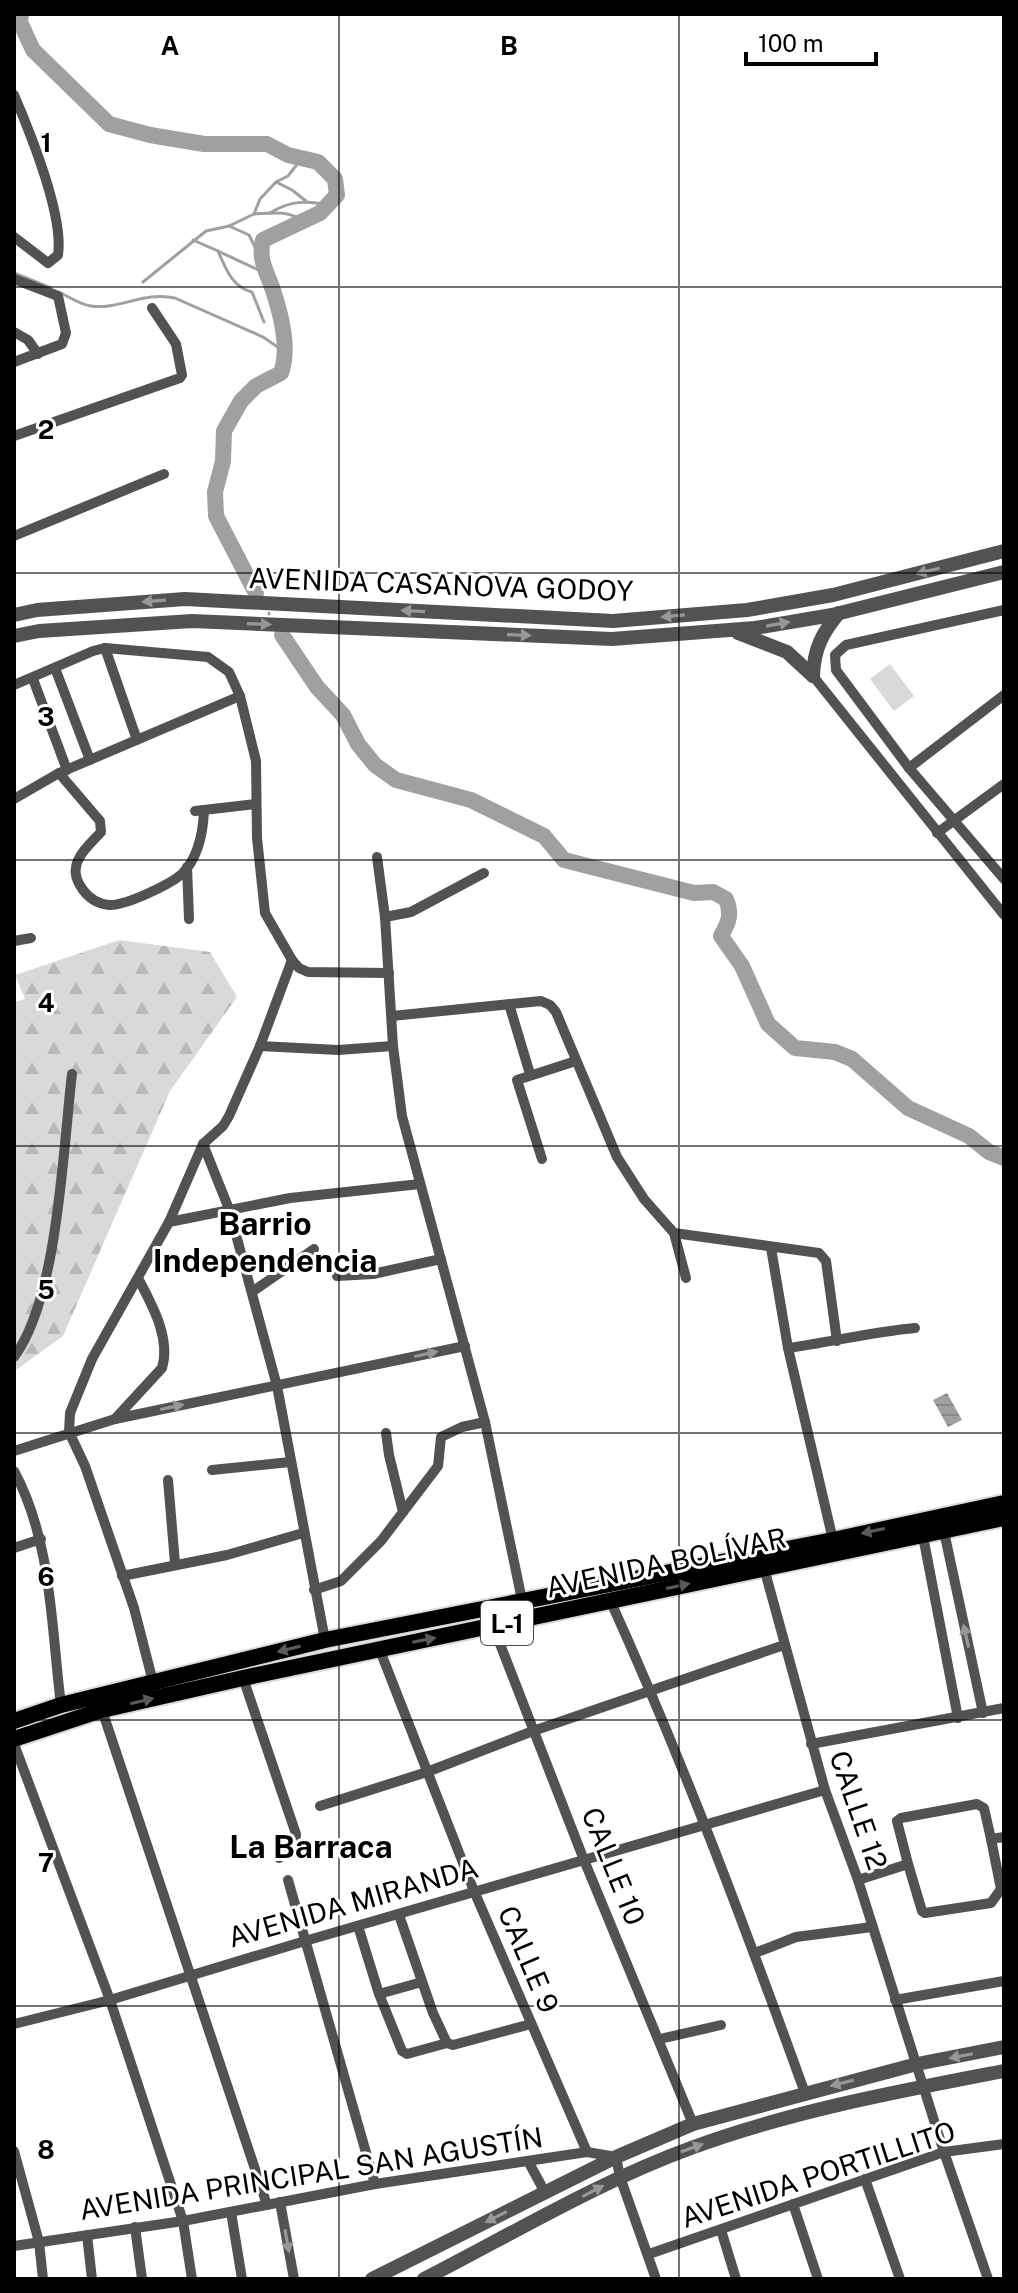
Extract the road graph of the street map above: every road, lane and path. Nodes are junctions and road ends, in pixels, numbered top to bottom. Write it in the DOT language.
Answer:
graph roads {
  1 [pos="14,95"];
  2 [pos="14,126"];
  3 [pos="29,129"];
  4 [pos="14,237"];
  5 [pos="14,279"];
  6 [pos="152,308"];
  7 [pos="14,332"];
  8 [pos="38,354"];
  9 [pos="14,362"];
  10 [pos="14,436"];
  11 [pos="164,474"];
  12 [pos="14,536"];
  13 [pos="1004,551"];
  14 [pos="1004,572"];
  15 [pos="1004,610"];
  16 [pos="839,613"];
  17 [pos="14,615"];
  18 [pos="731,630"];
  19 [pos="14,636"];
  20 [pos="105,648"];
  21 [pos="55,668"];
  22 [pos="813,676"];
  23 [pos="33,679"];
  24 [pos="14,685"];
  25 [pos="1004,695"];
  26 [pos="240,696"];
  27 [pos="137,740"];
  28 [pos="90,760"];
  29 [pos="909,768"];
  30 [pos="63,772"];
  31 [pos="1004,784"];
  32 [pos="14,799"];
  33 [pos="256,804"];
  34 [pos="953,821"];
  35 [pos="937,833"];
  36 [pos="377,857"];
  37 [pos="187,867"];
  38 [pos="484,873"];
  39 [pos="1004,879"];
  40 [pos="1004,915"];
  41 [pos="385,917"];
  42 [pos="189,919"];
  43 [pos="31,938"];
  44 [pos="14,941"];
  45 [pos="292,960"];
  46 [pos="389,973"];
  47 [pos="509,1004"];
  48 [pos="392,1016"];
  49 [pos="260,1046"];
  50 [pos="393,1046"];
  51 [pos="576,1061"];
  52 [pos="72,1074"];
  53 [pos="530,1074"];
  54 [pos="203,1144"];
  55 [pos="542,1159"];
  56 [pos="420,1184"];
  57 [pos="229,1209"];
  58 [pos="169,1222"];
  59 [pos="674,1233"];
  60 [pos="771,1248"];
  61 [pos="314,1249"];
  62 [pos="441,1259"];
  63 [pos="337,1276"];
  64 [pos="138,1278"];
  65 [pos="686,1278"];
  66 [pos="252,1292"];
  67 [pos="915,1328"];
  68 [pos="837,1341"];
  69 [pos="465,1346"];
  70 [pos="788,1348"];
  71 [pos="14,1357"];
  72 [pos="277,1386"];
  73 [pos="115,1419"];
  74 [pos="485,1422"];
  75 [pos="69,1432"];
  76 [pos="386,1433"];
  77 [pos="14,1451"];
  78 [pos="290,1462"];
  79 [pos="212,1470"];
  80 [pos="14,1471"];
  81 [pos="168,1480"];
  82 [pos="1004,1503"];
  83 [pos="403,1512"];
  84 [pos="1004,1518"];
  85 [pos="942,1524"];
  86 [pos="921,1528"];
  87 [pos="303,1533"];
  88 [pos="41,1539"];
  89 [pos="833,1540"];
  90 [pos="14,1548"];
  91 [pos="175,1563"];
  92 [pos="764,1568"];
  93 [pos="122,1576"];
  94 [pos="314,1590"];
  95 [pos="610,1600"];
  96 [pos="522,1602"];
  97 [pos="526,1619"];
  98 [pos="493,1626"];
  99 [pos="325,1640"];
  100 [pos="784,1645"];
  101 [pos="379,1648"];
  102 [pos="243,1678"];
  103 [pos="153,1682"];
  104 [pos="651,1691"];
  105 [pos="61,1705"];
  106 [pos="1004,1708"];
  107 [pos="102,1710"];
  108 [pos="983,1713"];
  109 [pos="958,1718"];
  110 [pos="14,1721"];
  111 [pos="533,1731"];
  112 [pos="14,1741"];
  113 [pos="811,1744"];
  114 [pos="427,1772"];
  115 [pos="825,1790"];
  116 [pos="320,1806"];
  117 [pos="705,1825"];
  118 [pos="1004,1837"];
  119 [pos="991,1839"];
  120 [pos="279,1858"];
  121 [pos="584,1860"];
  122 [pos="908,1864"];
  123 [pos="288,1880"];
  124 [pos="858,1880"];
  125 [pos="474,1891"];
  126 [pos="399,1915"];
  127 [pos="358,1926"];
  128 [pos="872,1927"];
  129 [pos="305,1941"];
  130 [pos="755,1953"];
  131 [pos="192,1975"];
  132 [pos="1004,1981"];
  133 [pos="422,1982"];
  134 [pos="379,1994"];
  135 [pos="110,2000"];
  136 [pos="895,2000"];
  137 [pos="14,2024"];
  138 [pos="531,2024"];
  139 [pos="721,2025"];
  140 [pos="660,2039"];
  141 [pos="447,2043"];
  142 [pos="1004,2047"];
  143 [pos="917,2064"];
  144 [pos="1004,2071"];
  145 [pos="924,2086"];
  146 [pos="805,2093"];
  147 [pos="693,2124"];
  148 [pos="1004,2144"];
  149 [pos="14,2151"];
  150 [pos="587,2152"];
  151 [pos="944,2152"];
  152 [pos="616,2157"];
  153 [pos="528,2161"];
  154 [pos="620,2177"];
  155 [pos="865,2179"];
  156 [pos="375,2184"];
  157 [pos="543,2194"];
  158 [pos="280,2202"];
  159 [pos="793,2204"];
  160 [pos="267,2205"];
  161 [pos="231,2212"];
  162 [pos="183,2221"];
  163 [pos="135,2227"];
  164 [pos="721,2230"];
  165 [pos="87,2235"];
  166 [pos="39,2242"];
  167 [pos="14,2246"];
  168 [pos="649,2254"];
  169 [pos="452,2272"];
  170 [pos="43,2279"];
  171 [pos="92,2279"];
  172 [pos="142,2279"];
  173 [pos="192,2279"];
  174 [pos="242,2279"];
  175 [pos="294,2279"];
  176 [pos="372,2279"];
  177 [pos="424,2279"];
  178 [pos="656,2279"];
  179 [pos="736,2279"];
  180 [pos="818,2279"];
  181 [pos="900,2279"];
  182 [pos="988,2279"];
  1 -- 3 [label="street"];
  2 -- 3 [label="street"];
  3 -- 4 [label="street"];
  5 -- 8 [label="street"];
  6 -- 10 [label="street"];
  7 -- 8 [label="street"];
  8 -- 9 [label="street"];
  11 -- 12 [label="street"];
  13 -- 17 [label="street, AVENIDA CASANOVA GODOY, one-way"];
  14 -- 16 [label="street, AVENIDA CASANOVA GODOY"];
  15 -- 29 [label="street"];
  18 -- 16 [label="street, AVENIDA CASANOVA GODOY, one-way"];
  16 -- 22 [label="street"];
  19 -- 18 [label="street, AVENIDA CASANOVA GODOY, one-way"];
  18 -- 22 [label="street"];
  20 -- 21 [label="street"];
  20 -- 26 [label="street"];
  20 -- 27 [label="street"];
  21 -- 23 [label="street"];
  21 -- 28 [label="street"];
  22 -- 35 [label="street"];
  23 -- 24 [label="street"];
  23 -- 30 [label="street"];
  25 -- 29 [label="street"];
  26 -- 27 [label="street"];
  26 -- 33 [label="street"];
  27 -- 28 [label="street"];
  28 -- 30 [label="street"];
  29 -- 34 [label="street"];
  30 -- 32 [label="street"];
  30 -- 37 [label="street"];
  31 -- 34 [label="street"];
  33 -- 37 [label="street"];
  33 -- 45 [label="street"];
  34 -- 35 [label="street"];
  34 -- 39 [label="street"];
  35 -- 40 [label="street"];
  36 -- 41 [label="street"];
  37 -- 42 [label="street"];
  38 -- 41 [label="street"];
  41 -- 46 [label="street"];
  43 -- 44 [label="street"];
  45 -- 46 [label="street"];
  45 -- 49 [label="street"];
  46 -- 48 [label="street"];
  47 -- 48 [label="street"];
  47 -- 51 [label="street"];
  47 -- 53 [label="street"];
  48 -- 50 [label="street"];
  49 -- 50 [label="street"];
  49 -- 54 [label="street"];
  50 -- 56 [label="street"];
  51 -- 53 [label="street"];
  51 -- 59 [label="street"];
  52 -- 71 [label="street"];
  53 -- 55 [label="street"];
  54 -- 57 [label="street"];
  54 -- 58 [label="street"];
  56 -- 57 [label="street"];
  56 -- 62 [label="street"];
  57 -- 58 [label="street"];
  57 -- 66 [label="street"];
  58 -- 64 [label="street"];
  59 -- 60 [label="street"];
  59 -- 65 [label="street"];
  60 -- 68 [label="street"];
  60 -- 70 [label="street"];
  61 -- 66 [label="street"];
  62 -- 63 [label="street"];
  62 -- 69 [label="street"];
  64 -- 73 [label="street"];
  64 -- 75 [label="street"];
  66 -- 72 [label="street"];
  67 -- 68 [label="street"];
  68 -- 70 [label="street"];
  72 -- 69 [label="street, one-way"];
  69 -- 74 [label="street"];
  70 -- 89 [label="street"];
  73 -- 72 [label="street, one-way"];
  72 -- 78 [label="street"];
  73 -- 75 [label="street"];
  74 -- 83 [label="street"];
  74 -- 96 [label="street"];
  75 -- 77 [label="street"];
  75 -- 93 [label="street"];
  76 -- 83 [label="street"];
  78 -- 79 [label="street"];
  78 -- 87 [label="street"];
  80 -- 88 [label="street"];
  81 -- 91 [label="street"];
  82 -- 85 [label="main road, AVENIDA BOLÍVAR / L-1"];
  83 -- 94 [label="street"];
  84 -- 85 [label="main road, AVENIDA BOLÍVAR / L-1"];
  85 -- 86 [label="main road, AVENIDA BOLÍVAR / L-1"];
  108 -- 85 [label="street, one-way"];
  86 -- 89 [label="main road, AVENIDA BOLÍVAR / L-1, one-way"];
  86 -- 92 [label="main road, AVENIDA BOLÍVAR / L-1"];
  86 -- 109 [label="street"];
  87 -- 91 [label="street"];
  87 -- 94 [label="street"];
  88 -- 90 [label="street"];
  88 -- 105 [label="street"];
  89 -- 96 [label="main road, AVENIDA BOLÍVAR / L-1"];
  91 -- 93 [label="street"];
  95 -- 92 [label="main road, AVENIDA BOLÍVAR / L-1, one-way"];
  92 -- 100 [label="street, CALLE 12"];
  93 -- 103 [label="street"];
  94 -- 99 [label="street"];
  95 -- 97 [label="main road, AVENIDA BOLÍVAR / L-1"];
  95 -- 104 [label="street"];
  96 -- 97 [label="street"];
  96 -- 99 [label="main road, AVENIDA BOLÍVAR / L-1"];
  97 -- 98 [label="main road, AVENIDA BOLÍVAR / L-1"];
  101 -- 98 [label="main road, AVENIDA BOLÍVAR / L-1, one-way"];
  98 -- 111 [label="street, CALLE 10"];
  99 -- 103 [label="main road, AVENIDA BOLÍVAR / L-1, one-way"];
  100 -- 104 [label="street"];
  100 -- 113 [label="street, CALLE 12"];
  101 -- 102 [label="main road, AVENIDA BOLÍVAR / L-1"];
  101 -- 114 [label="street, CALLE 9"];
  107 -- 102 [label="main road, AVENIDA BOLÍVAR / L-1, one-way"];
  102 -- 120 [label="street"];
  103 -- 105 [label="main road, AVENIDA BOLÍVAR / L-1"];
  104 -- 111 [label="street"];
  104 -- 117 [label="street"];
  105 -- 110 [label="main road, AVENIDA BOLÍVAR / L-1"];
  106 -- 108 [label="street"];
  107 -- 112 [label="main road, AVENIDA BOLÍVAR / L-1"];
  107 -- 131 [label="street"];
  108 -- 109 [label="street"];
  109 -- 113 [label="street"];
  111 -- 114 [label="street"];
  111 -- 121 [label="street, CALLE 10"];
  112 -- 135 [label="street"];
  113 -- 115 [label="street, CALLE 12"];
  114 -- 116 [label="street"];
  114 -- 125 [label="street, CALLE 9"];
  115 -- 117 [label="street, AVENIDA MIRANDA"];
  115 -- 124 [label="street, CALLE 12"];
  117 -- 121 [label="street, AVENIDA MIRANDA"];
  117 -- 130 [label="street"];
  118 -- 119 [label="street"];
  119 -- 122 [label="street"];
  119 -- 122 [label="street"];
  121 -- 125 [label="street, AVENIDA MIRANDA"];
  121 -- 140 [label="street, CALLE 10"];
  122 -- 124 [label="street"];
  123 -- 129 [label="street"];
  124 -- 128 [label="street, CALLE 12"];
  125 -- 126 [label="street, AVENIDA MIRANDA"];
  125 -- 138 [label="street, CALLE 9"];
  126 -- 127 [label="street, AVENIDA MIRANDA"];
  126 -- 133 [label="street"];
  127 -- 129 [label="street, AVENIDA MIRANDA"];
  127 -- 134 [label="street"];
  128 -- 130 [label="street"];
  128 -- 136 [label="street, CALLE 12"];
  129 -- 131 [label="street, AVENIDA MIRANDA"];
  129 -- 156 [label="street"];
  130 -- 146 [label="street"];
  131 -- 135 [label="street, AVENIDA MIRANDA"];
  131 -- 160 [label="street"];
  132 -- 136 [label="street"];
  133 -- 134 [label="street"];
  133 -- 141 [label="street"];
  134 -- 141 [label="street"];
  135 -- 137 [label="street, AVENIDA MIRANDA"];
  135 -- 162 [label="street"];
  136 -- 143 [label="street, CALLE 12"];
  138 -- 141 [label="street"];
  138 -- 150 [label="street, CALLE 9"];
  139 -- 140 [label="street"];
  140 -- 147 [label="street, CALLE 10"];
  142 -- 143 [label="street, one-way"];
  143 -- 145 [label="street, CALLE 12"];
  143 -- 146 [label="street, one-way"];
  144 -- 145 [label="street"];
  145 -- 151 [label="street"];
  154 -- 145 [label="street, one-way"];
  146 -- 147 [label="street"];
  147 -- 152 [label="street"];
  148 -- 151 [label="street, AVENIDA PORTILLITO"];
  149 -- 166 [label="street"];
  150 -- 152 [label="street, AVENIDA PRINCIPAL SAN AGUSTÍN"];
  150 -- 153 [label="street, AVENIDA PRINCIPAL SAN AGUSTÍN"];
  151 -- 155 [label="street, AVENIDA PORTILLITO"];
  151 -- 182 [label="street"];
  152 -- 154 [label="street"];
  152 -- 157 [label="street"];
  153 -- 156 [label="street, AVENIDA PRINCIPAL SAN AGUSTÍN"];
  153 -- 157 [label="street"];
  154 -- 168 [label="street"];
  169 -- 154 [label="street, one-way"];
  155 -- 159 [label="street, AVENIDA PORTILLITO"];
  155 -- 181 [label="street"];
  156 -- 158 [label="street, AVENIDA PRINCIPAL SAN AGUSTÍN"];
  157 -- 176 [label="street, one-way"];
  158 -- 160 [label="street, AVENIDA PRINCIPAL SAN AGUSTÍN"];
  158 -- 175 [label="street, one-way"];
  159 -- 164 [label="street, AVENIDA PORTILLITO"];
  159 -- 180 [label="street"];
  160 -- 161 [label="street, AVENIDA PRINCIPAL SAN AGUSTÍN"];
  161 -- 162 [label="street, AVENIDA PRINCIPAL SAN AGUSTÍN"];
  161 -- 174 [label="street"];
  162 -- 163 [label="street, AVENIDA PRINCIPAL SAN AGUSTÍN"];
  162 -- 173 [label="street"];
  163 -- 165 [label="street, AVENIDA PRINCIPAL SAN AGUSTÍN"];
  163 -- 172 [label="street"];
  164 -- 168 [label="street, AVENIDA PORTILLITO"];
  164 -- 179 [label="street"];
  165 -- 166 [label="street, AVENIDA PRINCIPAL SAN AGUSTÍN"];
  165 -- 171 [label="street"];
  166 -- 167 [label="street, AVENIDA PRINCIPAL SAN AGUSTÍN"];
  166 -- 170 [label="street"];
  168 -- 178 [label="street"];
  169 -- 177 [label="street"];
}
